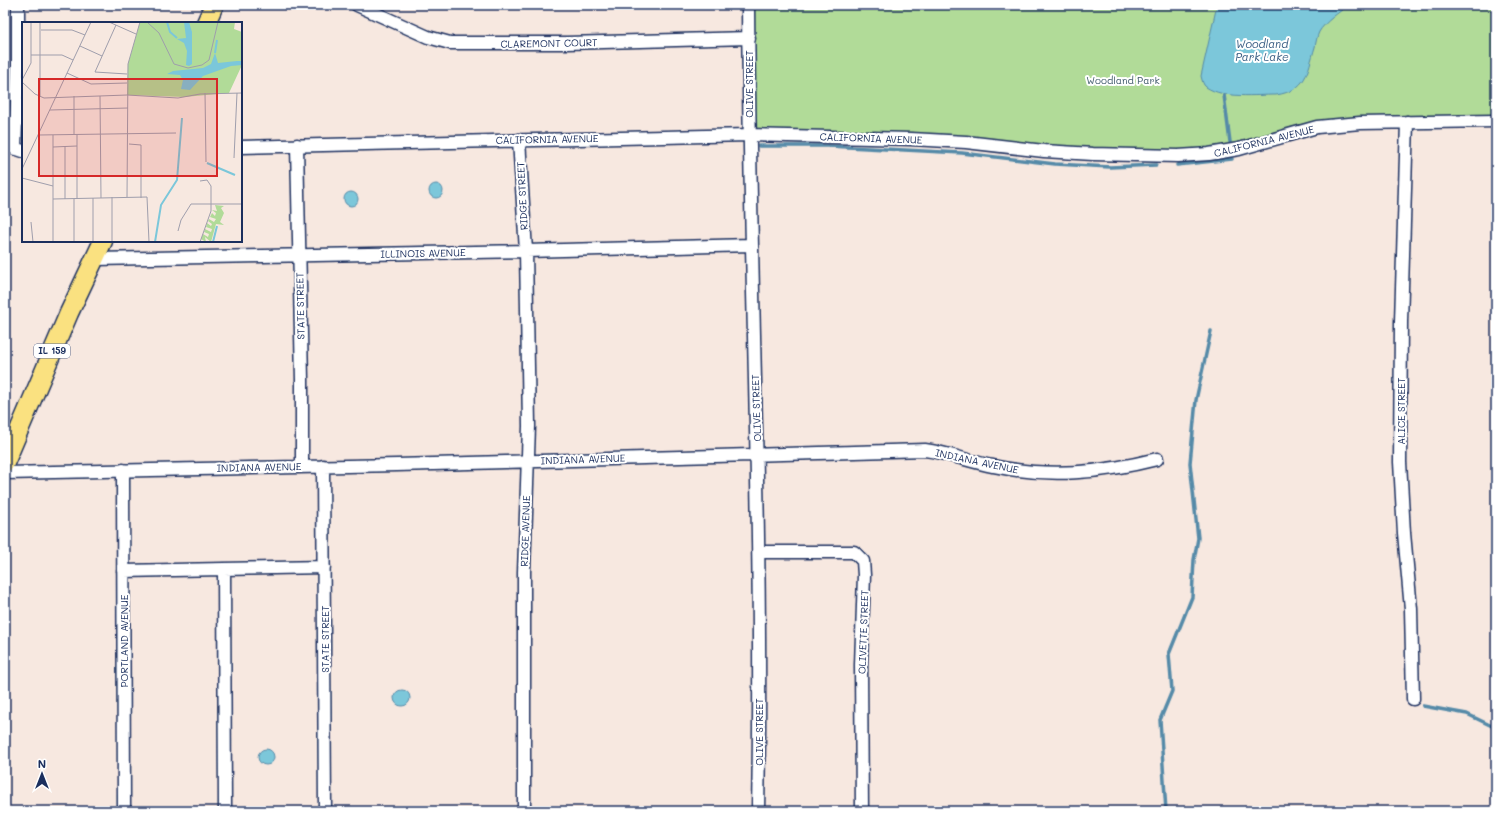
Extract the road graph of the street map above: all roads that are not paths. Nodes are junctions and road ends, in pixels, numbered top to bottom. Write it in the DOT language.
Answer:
graph roads {
  1 [pos="18,5"];
  2 [pos="214,5"];
  3 [pos="357,5"];
  4 [pos="748,5"];
  5 [pos="206,22"];
  6 [pos="749,38"];
  7 [pos="1496,121"];
  8 [pos="1407,122"];
  9 [pos="749,135"];
  10 [pos="520,140"];
  11 [pos="297,145"];
  12 [pos="242,147"];
  13 [pos="14,148"];
  14 [pos="104,242"];
  15 [pos="751,245"];
  16 [pos="526,251"];
  17 [pos="299,256"];
  18 [pos="95,259"];
  19 [pos="757,454"];
  20 [pos="1157,459"];
  21 [pos="528,460"];
  22 [pos="5,463"];
  23 [pos="302,466"];
  24 [pos="323,466"];
  25 [pos="123,470"];
  26 [pos="5,473"];
  27 [pos="758,552"];
  28 [pos="324,567"];
  29 [pos="224,569"];
  30 [pos="123,571"];
  31 [pos="1413,699"];
  32 [pos="124,811"];
  33 [pos="225,811"];
  34 [pos="325,811"];
  35 [pos="524,811"];
  36 [pos="758,811"];
  37 [pos="862,811"];
  1 -- 13 [label="street"];
  2 -- 5 [label="main road"];
  3 -- 6 [label="street, CLAREMONT COURT"];
  4 -- 6 [label="street, OLIVE STREET"];
  6 -- 9 [label="street, OLIVE STREET"];
  7 -- 8 [label="street, CALIFORNIA AVENUE"];
  8 -- 9 [label="street, CALIFORNIA AVENUE"];
  8 -- 31 [label="street, ALICE STREET"];
  9 -- 10 [label="street, CALIFORNIA AVENUE"];
  9 -- 15 [label="street, OLIVE STREET"];
  10 -- 11 [label="street, CALIFORNIA AVENUE"];
  10 -- 16 [label="street, RIDGE STREET"];
  11 -- 12 [label="street, CALIFORNIA AVENUE"];
  11 -- 17 [label="street, STATE STREET"];
  14 -- 18 [label="main road, IL 159"];
  15 -- 16 [label="street, ILLINOIS AVENUE"];
  15 -- 19 [label="street, OLIVE STREET"];
  16 -- 17 [label="street, ILLINOIS AVENUE"];
  16 -- 21 [label="street, RIDGE AVENUE"];
  17 -- 18 [label="street, ILLINOIS AVENUE"];
  17 -- 23 [label="street, STATE STREET"];
  18 -- 22 [label="main road, IL 159"];
  19 -- 20 [label="street, INDIANA AVENUE"];
  19 -- 21 [label="street, INDIANA AVENUE"];
  19 -- 27 [label="street, OLIVE STREET"];
  21 -- 24 [label="street, INDIANA AVENUE"];
  21 -- 35 [label="street, RIDGE AVENUE"];
  23 -- 24 [label="street, INDIANA AVENUE"];
  23 -- 25 [label="street, INDIANA AVENUE"];
  24 -- 28 [label="street, STATE STREET"];
  25 -- 26 [label="street, INDIANA AVENUE"];
  25 -- 30 [label="street, PORTLAND AVENUE"];
  27 -- 36 [label="street, OLIVE STREET"];
  27 -- 37 [label="street, OLIVETTE STREET"];
  28 -- 29 [label="street"];
  28 -- 34 [label="street, STATE STREET"];
  29 -- 30 [label="street"];
  29 -- 33 [label="street"];
  30 -- 32 [label="street, PORTLAND AVENUE"];
}
